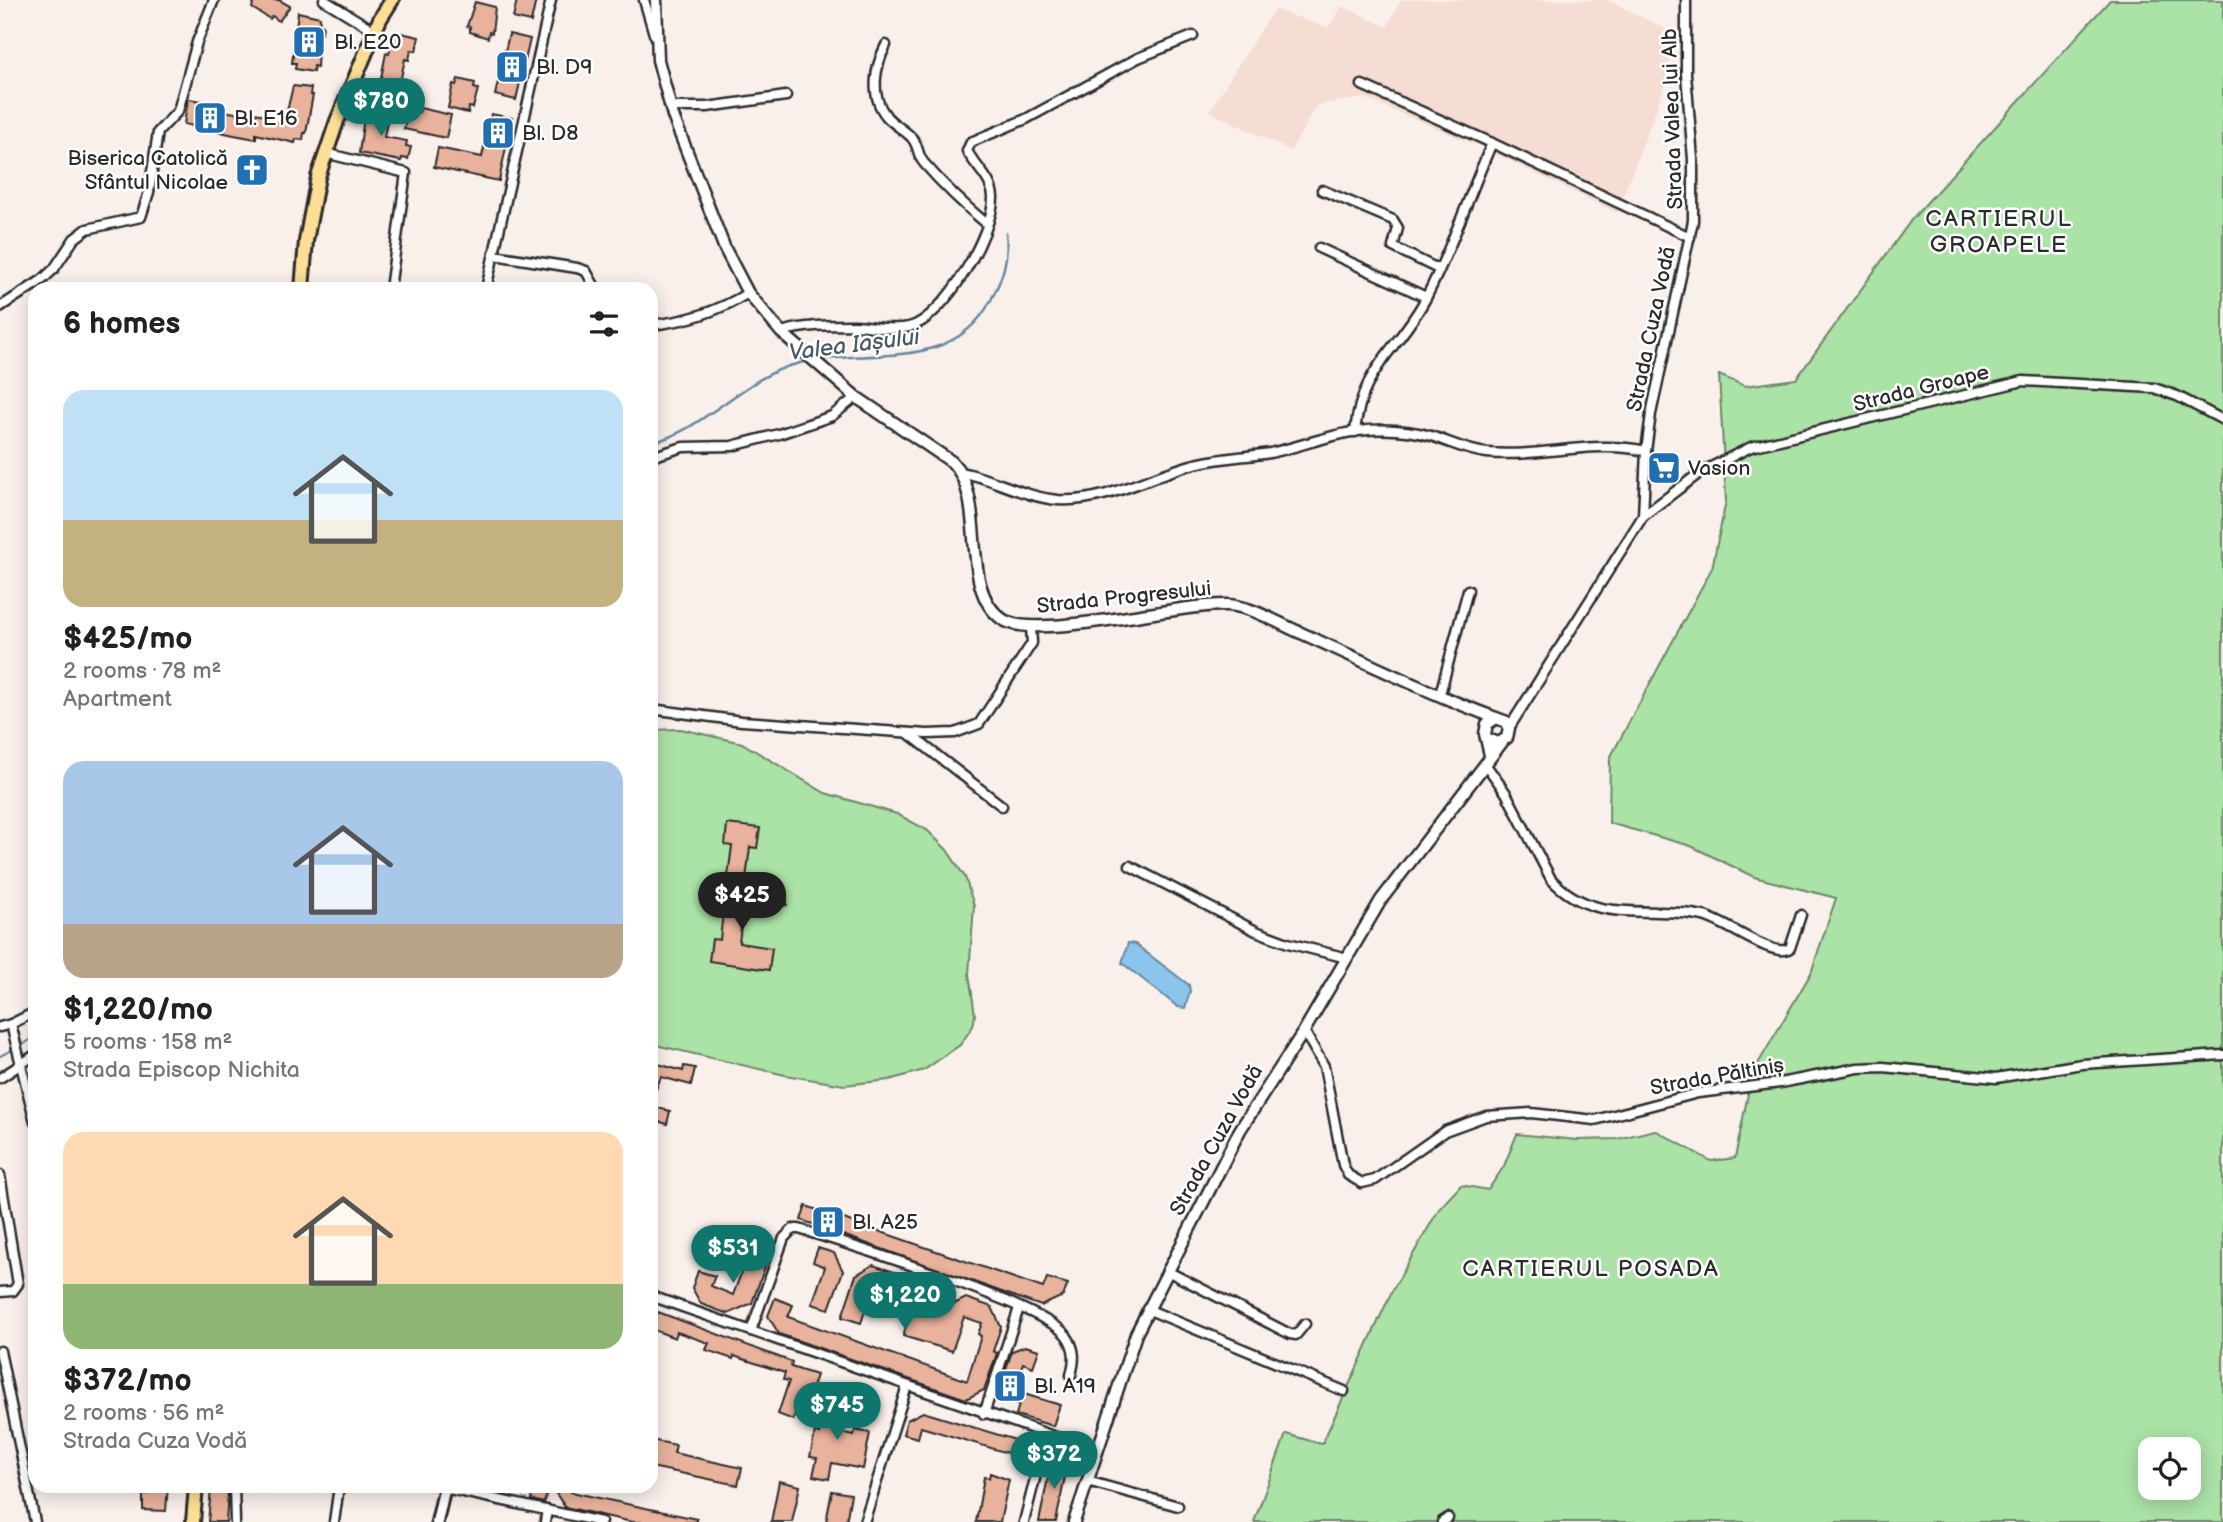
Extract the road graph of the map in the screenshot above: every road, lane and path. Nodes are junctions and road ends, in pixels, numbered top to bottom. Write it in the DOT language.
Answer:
graph roads {
  1 [pos="214,0"];
  2 [pos="324,0"];
  3 [pos="383,0"];
  4 [pos="392,0"];
  5 [pos="551,0"];
  6 [pos="644,0"];
  7 [pos="656,0"];
  8 [pos="1686,0"];
  9 [pos="377,25"];
  10 [pos="1194,36"];
  11 [pos="656,43"];
  12 [pos="886,45"];
  13 [pos="1362,85"];
  14 [pos="786,96"];
  15 [pos="670,107"];
  16 [pos="1492,143"];
  17 [pos="325,153"];
  18 [pos="1322,190"];
  19 [pos="987,224"];
  20 [pos="1690,237"];
  21 [pos="1318,248"];
  22 [pos="494,255"];
  23 [pos="1438,269"];
  24 [pos="40,282"];
  25 [pos="303,282"];
  26 [pos="391,282"];
  27 [pos="488,282"];
  28 [pos="592,282"];
  29 [pos="28,289"];
  30 [pos="748,293"];
  31 [pos="1426,297"];
  32 [pos="0,307"];
  33 [pos="658,324"];
  34 [pos="781,331"];
  35 [pos="856,397"];
  36 [pos="2223,420"];
  37 [pos="1355,432"];
  38 [pos="1646,451"];
  39 [pos="658,455"];
  40 [pos="961,472"];
  41 [pos="1643,516"];
  42 [pos="1468,590"];
  43 [pos="1031,627"];
  44 [pos="1440,694"];
  45 [pos="658,710"];
  46 [pos="1472,710"];
  47 [pos="1502,721"];
  48 [pos="908,733"];
  49 [pos="1486,734"];
  50 [pos="1503,741"];
  51 [pos="1488,760"];
  52 [pos="1002,806"];
  53 [pos="1130,866"];
  54 [pos="1801,915"];
  55 [pos="1347,958"];
  56 [pos="28,1016"];
  57 [pos="11,1024"];
  58 [pos="0,1027"];
  59 [pos="1304,1031"];
  60 [pos="2223,1055"];
  61 [pos="28,1060"];
  62 [pos="21,1064"];
  63 [pos="0,1078"];
  64 [pos="28,1093"];
  65 [pos="0,1175"];
  66 [pos="1167,1271"];
  67 [pos="0,1292"];
  68 [pos="658,1298"];
  69 [pos="1019,1308"];
  70 [pos="1147,1309"];
  71 [pos="1305,1324"];
  72 [pos="751,1331"];
  73 [pos="0,1351"];
  74 [pos="1071,1376"];
  75 [pos="907,1387"];
  76 [pos="1344,1391"];
  77 [pos="984,1414"];
  78 [pos="1046,1435"];
  79 [pos="1096,1451"];
  80 [pos="1087,1481"];
  81 [pos="28,1488"];
  82 [pos="29,1493"];
  83 [pos="196,1493"];
  84 [pos="234,1493"];
  85 [pos="338,1493"];
  86 [pos="444,1493"];
  87 [pos="472,1493"];
  88 [pos="1178,1506"];
  89 [pos="547,1510"];
  90 [pos="35,1522"];
  91 [pos="193,1522"];
  92 [pos="235,1522"];
  93 [pos="334,1522"];
  94 [pos="437,1522"];
  95 [pos="545,1522"];
  96 [pos="601,1522"];
  97 [pos="864,1522"];
  98 [pos="1024,1522"];
  99 [pos="1074,1522"];
  1 -- 24 [label="street"];
  2 -- 9 [label="street"];
  3 -- 9 [label="main road"];
  4 -- 9 [label="main road"];
  5 -- 22 [label="street"];
  6 -- 11 [label="street"];
  7 -- 11 [label="street"];
  8 -- 20 [label="street, Strada Valea lui Alb"];
  9 -- 17 [label="main road"];
  10 -- 19 [label="street"];
  11 -- 15 [label="street"];
  12 -- 19 [label="street"];
  13 -- 16 [label="street, Strada Cuza Vodă"];
  14 -- 15 [label="street"];
  15 -- 30 [label="street"];
  16 -- 20 [label="street, Strada Cuza Vodă"];
  16 -- 23 [label="street"];
  17 -- 25 [label="main road"];
  17 -- 26 [label="street"];
  18 -- 23 [label="street"];
  19 -- 34 [label="street"];
  20 -- 38 [label="street, Strada Cuza Vodă"];
  21 -- 31 [label="street"];
  22 -- 27 [label="street"];
  22 -- 28 [label="street"];
  23 -- 31 [label="street"];
  29 -- 32 [label="street"];
  30 -- 33 [label="street"];
  30 -- 34 [label="street"];
  31 -- 37 [label="street"];
  34 -- 35 [label="street"];
  35 -- 39 [label="street"];
  35 -- 40 [label="street"];
  36 -- 41 [label="street, Strada Groape"];
  37 -- 38 [label="street"];
  37 -- 40 [label="street"];
  38 -- 41 [label="street, Strada Cuza Vodă"];
  40 -- 43 [label="street, Strada Progresului"];
  41 -- 47 [label="street, Strada Cuza Vodă"];
  42 -- 44 [label="street"];
  43 -- 44 [label="street, Strada Progresului"];
  43 -- 48 [label="street"];
  44 -- 46 [label="street, Strada Progresului"];
  45 -- 48 [label="street"];
  46 -- 47 [label="street, Strada Progresului"];
  46 -- 49 [label="street, Strada Progresului"];
  47 -- 49 [label="street"];
  47 -- 50 [label="street, Strada Cuza Vodă"];
  48 -- 52 [label="street"];
  49 -- 50 [label="street"];
  49 -- 51 [label="street"];
  50 -- 51 [label="street, Strada Cuza Vodă"];
  51 -- 54 [label="street"];
  51 -- 55 [label="street, Strada Cuza Vodă"];
  53 -- 55 [label="street"];
  55 -- 59 [label="street, Strada Cuza Vodă"];
  56 -- 57 [label="street"];
  57 -- 58 [label="street"];
  57 -- 62 [label="street"];
  59 -- 60 [label="street, Strada Păltiniș"];
  59 -- 66 [label="street, Strada Cuza Vodă"];
  61 -- 62 [label="street"];
  62 -- 63 [label="street"];
  62 -- 64 [label="street"];
  65 -- 67 [label="street"];
  66 -- 70 [label="street, Strada Cuza Vodă"];
  66 -- 71 [label="street"];
  68 -- 72 [label="street"];
  69 -- 72 [label="street"];
  69 -- 74 [label="street"];
  69 -- 77 [label="street"];
  70 -- 76 [label="street"];
  70 -- 79 [label="street, Strada Cuza Vodă"];
  72 -- 75 [label="street"];
  73 -- 81 [label="street"];
  75 -- 77 [label="street"];
  75 -- 97 [label="street"];
  77 -- 78 [label="street"];
  78 -- 79 [label="street"];
  78 -- 98 [label="street"];
  79 -- 80 [label="street, Strada Cuza Vodă"];
  80 -- 88 [label="street"];
  80 -- 99 [label="street, Strada Cuza Vodă"];
  82 -- 90 [label="street"];
  83 -- 91 [label="main road"];
  84 -- 92 [label="street"];
  85 -- 93 [label="street"];
  86 -- 94 [label="main road"];
  87 -- 89 [label="street"];
  89 -- 95 [label="street"];
  89 -- 96 [label="street"];
}
